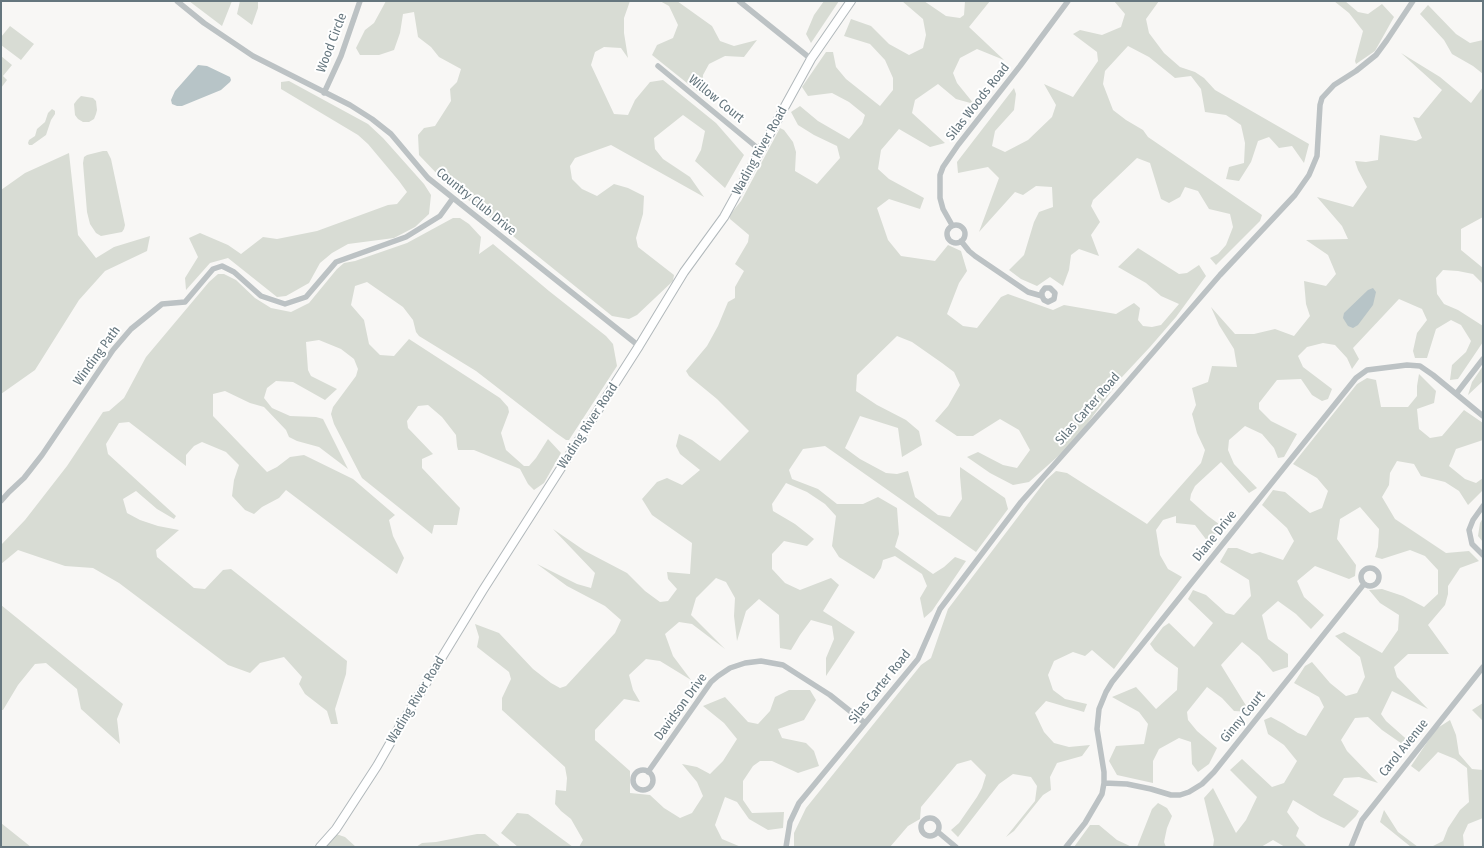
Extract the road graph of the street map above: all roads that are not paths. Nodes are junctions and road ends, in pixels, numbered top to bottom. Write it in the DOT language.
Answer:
graph roads {
  1 [pos="177,1"];
  2 [pos="360,1"];
  3 [pos="739,1"];
  4 [pos="851,1"];
  5 [pos="1068,1"];
  6 [pos="1413,1"];
  7 [pos="811,58"];
  8 [pos="658,66"];
  9 [pos="324,93"];
  10 [pos="760,150"];
  11 [pos="453,198"];
  12 [pos="952,225"];
  13 [pos="961,241"];
  14 [pos="1042,296"];
  15 [pos="639,346"];
  16 [pos="1483,359"];
  17 [pos="1456,394"];
  18 [pos="1483,416"];
  19 [pos="1,501"];
  20 [pos="1483,506"];
  21 [pos="1483,555"];
  22 [pos="1364,584"];
  23 [pos="1483,667"];
  24 [pos="865,723"];
  25 [pos="648,772"];
  26 [pos="1104,783"];
  27 [pos="938,832"];
  28 [pos="320,847"];
  29 [pos="786,847"];
  30 [pos="956,847"];
  31 [pos="1066,847"];
  32 [pos="1351,847"];
  1 -- 9 [label="street, Country Club Drive"];
  2 -- 9 [label="street, Wood Circle"];
  3 -- 7 [label="street"];
  4 -- 7 [label="main road, Wading River Road"];
  5 -- 12 [label="street, Silas Woods Road"];
  6 -- 24 [label="street, Silas Carter Road"];
  7 -- 10 [label="main road, Wading River Road"];
  8 -- 10 [label="street, Willow Court"];
  9 -- 11 [label="street, Country Club Drive"];
  10 -- 15 [label="main road, Wading River Road"];
  11 -- 15 [label="street, Country Club Drive"];
  11 -- 19 [label="street, Winding Path"];
  12 -- 13 [label="street, Silas Woods Road"];
  12 -- 13 [label="street"];
  13 -- 14 [label="street"];
  15 -- 28 [label="main road, Wading River Road"];
  16 -- 17 [label="street"];
  17 -- 18 [label="street, Diane Drive"];
  17 -- 26 [label="street, Diane Drive"];
  20 -- 21 [label="street"];
  22 -- 26 [label="street, Ginny Court"];
  23 -- 32 [label="street, Carol Avenue"];
  24 -- 25 [label="street, Davidson Drive"];
  24 -- 29 [label="street, Silas Carter Road"];
  26 -- 31 [label="street, Diane Drive"];
  27 -- 30 [label="street"];
}
